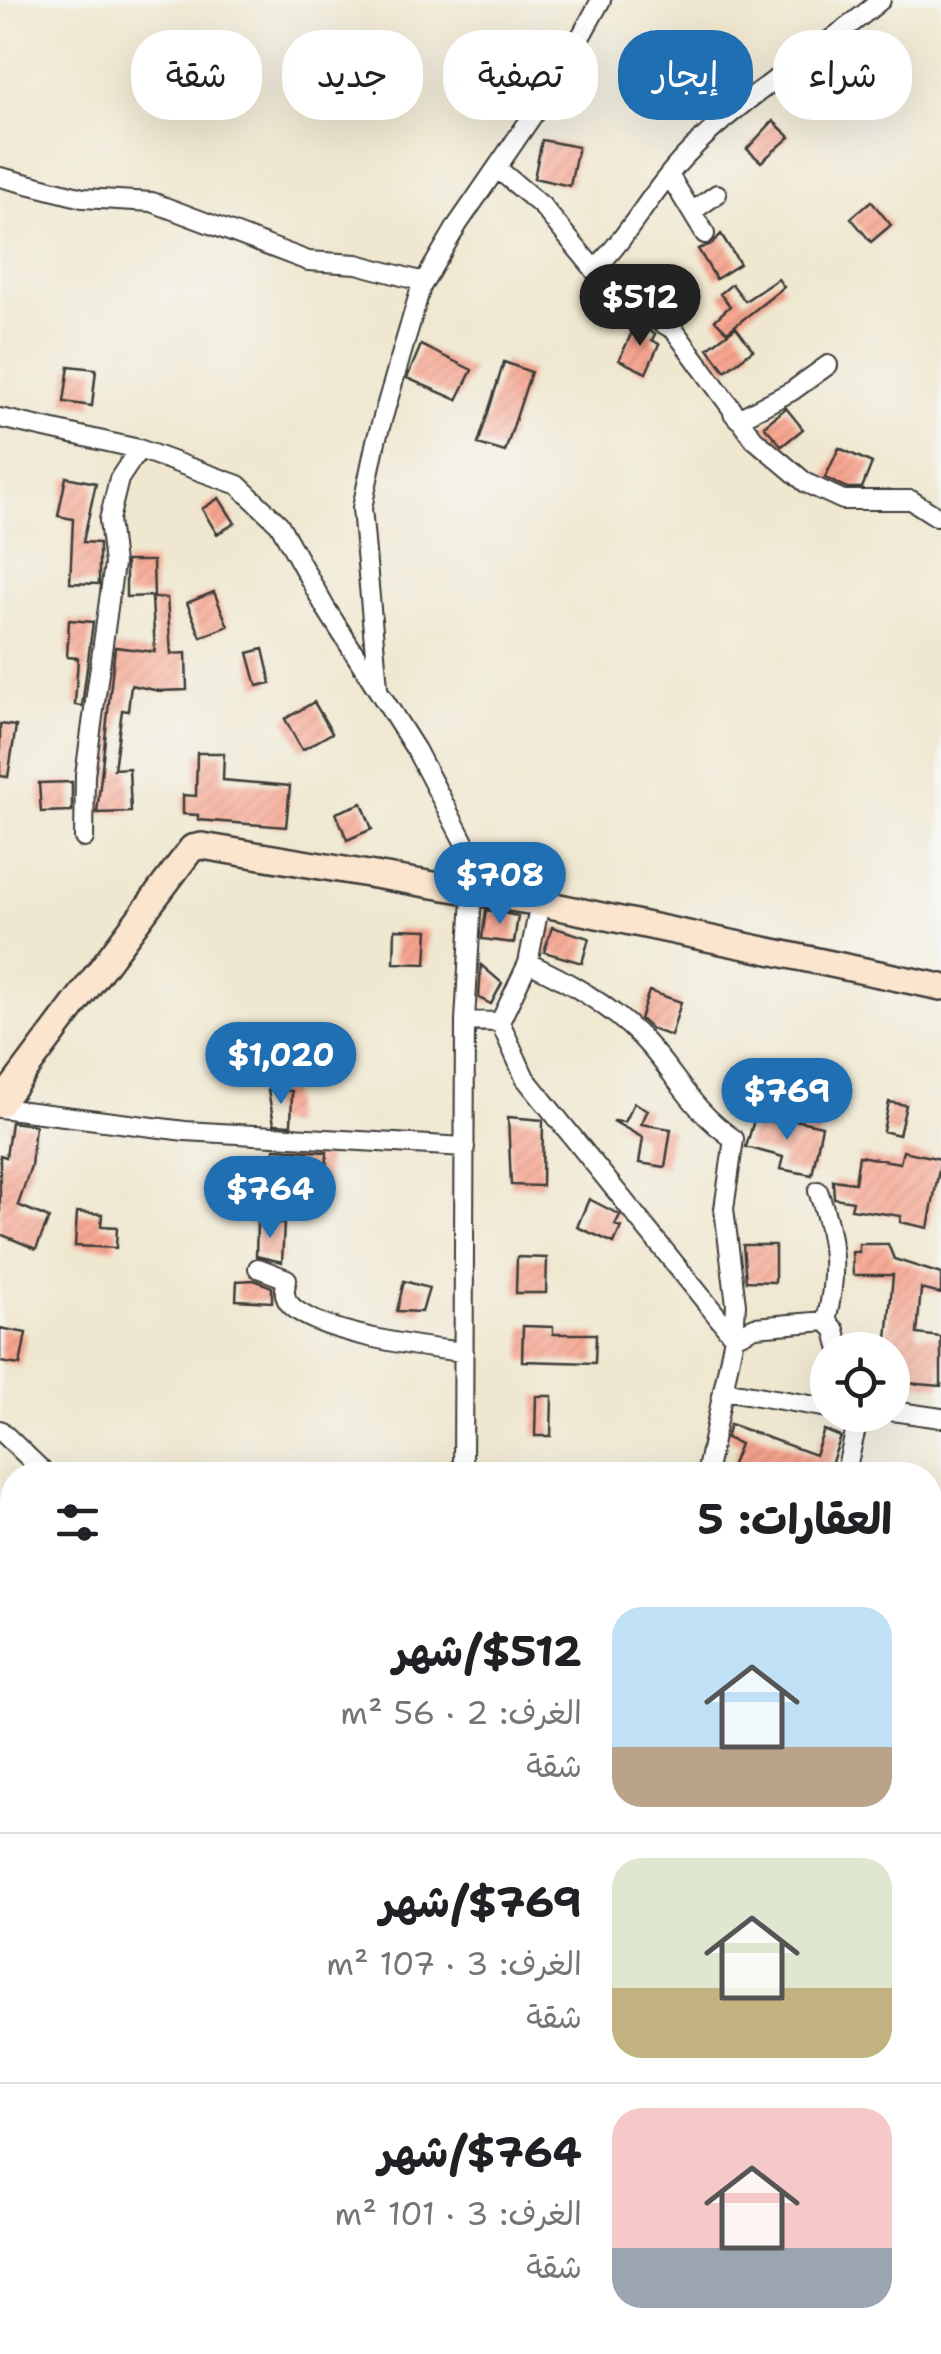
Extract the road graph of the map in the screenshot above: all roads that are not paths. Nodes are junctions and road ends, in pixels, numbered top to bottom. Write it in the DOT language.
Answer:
graph roads {
  1 [pos="601,0"];
  2 [pos="880,0"];
  3 [pos="499,170"];
  4 [pos="669,175"];
  5 [pos="0,177"];
  6 [pos="717,194"];
  7 [pos="693,210"];
  8 [pos="705,234"];
  9 [pos="594,270"];
  10 [pos="424,282"];
  11 [pos="828,365"];
  12 [pos="0,418"];
  13 [pos="738,418"];
  14 [pos="139,449"];
  15 [pos="936,516"];
  16 [pos="378,693"];
  17 [pos="84,838"];
  18 [pos="471,892"];
  19 [pos="540,902"];
  20 [pos="528,964"];
  21 [pos="941,987"];
  22 [pos="464,1021"];
  23 [pos="500,1022"];
  24 [pos="0,1106"];
  25 [pos="465,1147"];
  26 [pos="818,1191"];
  27 [pos="258,1268"];
  28 [pos="826,1322"];
  29 [pos="836,1332"];
  30 [pos="734,1337"];
  31 [pos="464,1352"];
  32 [pos="723,1390"];
  33 [pos="810,1405"];
  34 [pos="910,1414"];
  35 [pos="941,1418"];
  36 [pos="0,1430"];
  37 [pos="855,1432"];
  38 [pos="33,1462"];
  39 [pos="463,1462"];
  40 [pos="709,1462"];
  41 [pos="848,1462"];
  1 -- 3 [label="street"];
  2 -- 4 [label="street"];
  3 -- 9 [label="street"];
  3 -- 10 [label="street"];
  4 -- 7 [label="street"];
  4 -- 9 [label="street"];
  5 -- 10 [label="street"];
  6 -- 7 [label="street"];
  7 -- 8 [label="street"];
  9 -- 13 [label="street"];
  10 -- 16 [label="street"];
  11 -- 13 [label="street"];
  12 -- 14 [label="street"];
  13 -- 15 [label="street"];
  14 -- 16 [label="street"];
  14 -- 17 [label="street"];
  16 -- 18 [label="street"];
  18 -- 19 [label="street"];
  18 -- 22 [label="street"];
  18 -- 24 [label="street"];
  19 -- 20 [label="street"];
  19 -- 21 [label="street"];
  20 -- 23 [label="street"];
  20 -- 30 [label="street"];
  22 -- 23 [label="street"];
  22 -- 25 [label="street"];
  23 -- 30 [label="street"];
  24 -- 25 [label="street"];
  25 -- 31 [label="street"];
  26 -- 28 [label="street"];
  27 -- 31 [label="street"];
  28 -- 29 [label="street"];
  28 -- 30 [label="street"];
  30 -- 32 [label="street"];
  31 -- 39 [label="street"];
  32 -- 33 [label="street"];
  32 -- 40 [label="street"];
  34 -- 35 [label="street"];
  36 -- 38 [label="street"];
  37 -- 41 [label="street"];
}
